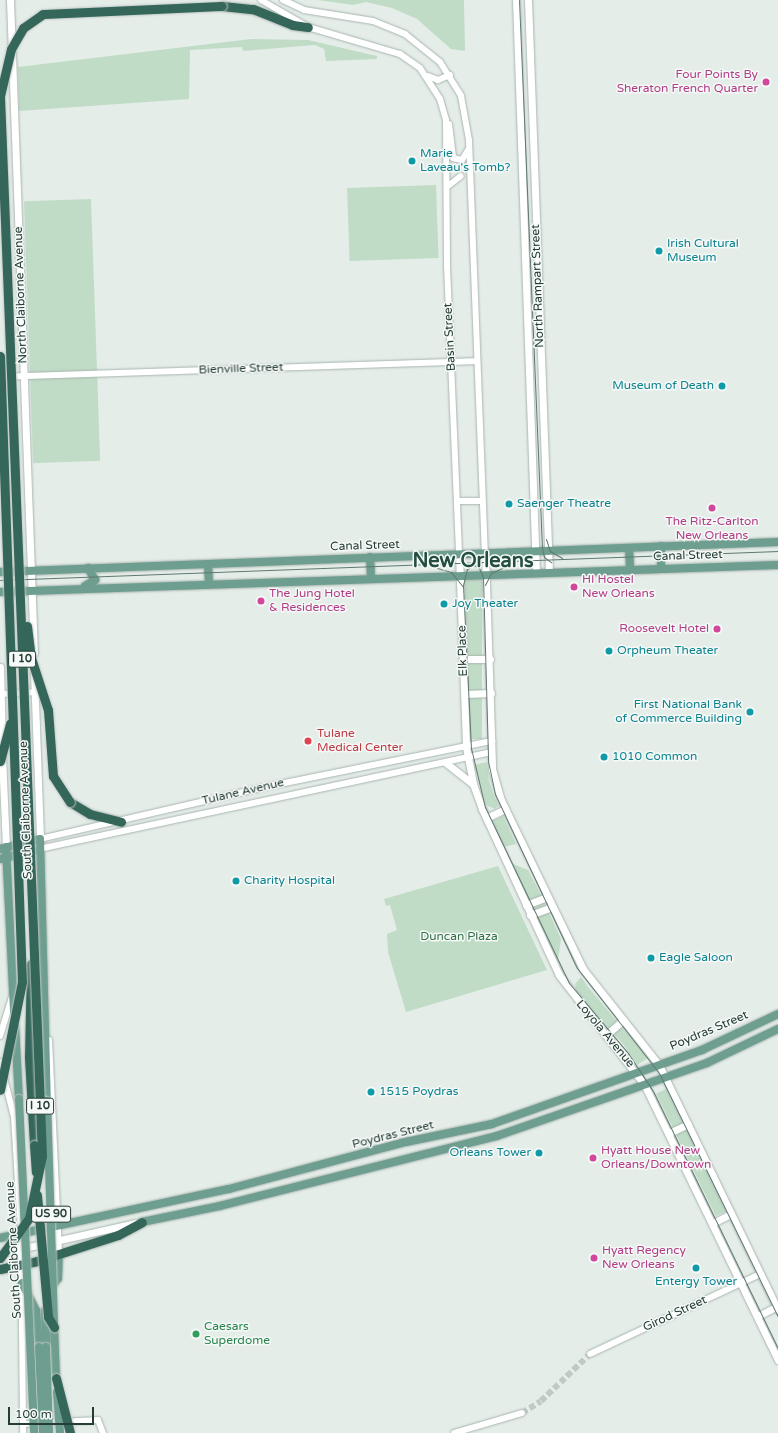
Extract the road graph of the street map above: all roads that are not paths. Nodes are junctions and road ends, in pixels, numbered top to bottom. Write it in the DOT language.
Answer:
graph roads {
  1 [pos="10,0"];
  2 [pos="261,0"];
  3 [pos="283,0"];
  4 [pos="516,0"];
  5 [pos="528,0"];
  6 [pos="308,27"];
  7 [pos="450,75"];
  8 [pos="427,76"];
  9 [pos="0,92"];
  10 [pos="0,96"];
  11 [pos="445,117"];
  12 [pos="469,140"];
  13 [pos="461,176"];
  14 [pos="448,186"];
  15 [pos="0,356"];
  16 [pos="451,361"];
  17 [pos="477,361"];
  18 [pos="24,377"];
  19 [pos="2,378"];
  20 [pos="15,500"];
  21 [pos="482,500"];
  22 [pos="458,501"];
  23 [pos="778,542"];
  24 [pos="661,546"];
  25 [pos="629,548"];
  26 [pos="535,551"];
  27 [pos="548,551"];
  28 [pos="485,553"];
  29 [pos="460,554"];
  30 [pos="370,558"];
  31 [pos="208,564"];
  32 [pos="778,565"];
  33 [pos="88,568"];
  34 [pos="661,569"];
  35 [pos="33,570"];
  36 [pos="630,570"];
  37 [pos="0,572"];
  38 [pos="549,572"];
  39 [pos="536,573"];
  40 [pos="487,574"];
  41 [pos="460,575"];
  42 [pos="371,578"];
  43 [pos="209,584"];
  44 [pos="80,588"];
  45 [pos="33,590"];
  46 [pos="0,592"];
  47 [pos="463,659"];
  48 [pos="490,659"];
  49 [pos="0,667"];
  50 [pos="34,692"];
  51 [pos="491,693"];
  52 [pos="0,694"];
  53 [pos="465,694"];
  54 [pos="13,708"];
  55 [pos="492,741"];
  56 [pos="466,747"];
  57 [pos="492,752"];
  58 [pos="468,758"];
  59 [pos="0,762"];
  60 [pos="446,763"];
  61 [pos="473,784"];
  62 [pos="505,809"];
  63 [pos="486,818"];
  64 [pos="121,822"];
  65 [pos="40,839"];
  66 [pos="3,848"];
  67 [pos="39,849"];
  68 [pos="4,858"];
  69 [pos="548,897"];
  70 [pos="526,905"];
  71 [pos="552,907"];
  72 [pos="530,915"];
  73 [pos="32,944"];
  74 [pos="13,994"];
  75 [pos="778,1014"];
  76 [pos="623,1020"];
  77 [pos="48,1028"];
  78 [pos="778,1029"];
  79 [pos="606,1035"];
  80 [pos="0,1036"];
  81 [pos="0,1062"];
  82 [pos="659,1065"];
  83 [pos="4,1073"];
  84 [pos="638,1073"];
  85 [pos="666,1077"];
  86 [pos="0,1083"];
  87 [pos="644,1084"];
  88 [pos="0,1090"];
  89 [pos="561,1100"];
  90 [pos="544,1106"];
  91 [pos="565,1112"];
  92 [pos="548,1118"];
  93 [pos="688,1124"];
  94 [pos="669,1133"];
  95 [pos="731,1214"];
  96 [pos="142,1222"];
  97 [pos="713,1223"];
  98 [pos="58,1224"];
  99 [pos="20,1234"];
  100 [pos="0,1238"];
  101 [pos="59,1241"];
  102 [pos="21,1249"];
  103 [pos="0,1253"];
  104 [pos="59,1254"];
  105 [pos="0,1258"];
  106 [pos="0,1265"];
  107 [pos="22,1266"];
  108 [pos="0,1269"];
  109 [pos="760,1274"];
  110 [pos="22,1283"];
  111 [pos="741,1283"];
  112 [pos="777,1308"];
  113 [pos="758,1316"];
  114 [pos="54,1327"];
  115 [pos="42,1347"];
  116 [pos="590,1354"];
  117 [pos="778,1360"];
  118 [pos="56,1378"];
  119 [pos="522,1413"];
  120 [pos="23,1424"];
  121 [pos="23,1433"];
  122 [pos="34,1433"];
  123 [pos="43,1433"];
  124 [pos="49,1433"];
  125 [pos="60,1433"];
  126 [pos="70,1433"];
  127 [pos="103,1433"];
  128 [pos="454,1433"];
  1 -- 18 [label="main road, North Claiborne Avenue"];
  2 -- 6 [label="street"];
  3 -- 7 [label="street"];
  4 -- 26 [label="main road, North Rampart Street"];
  5 -- 27 [label="main road, North Rampart Street"];
  6 -- 8 [label="street"];
  6 -- 10 [label="highway, bridge"];
  7 -- 8 [label="street"];
  7 -- 12 [label="street"];
  8 -- 11 [label="street"];
  9 -- 10 [label="highway, I 10, bridge"];
  10 -- 20 [label="highway, I 10, bridge"];
  11 -- 12 [label="street"];
  11 -- 14 [label="street, Basin Street"];
  12 -- 17 [label="street"];
  13 -- 14 [label="street"];
  14 -- 16 [label="street, Basin Street"];
  15 -- 54 [label="highway, I 10, bridge"];
  16 -- 17 [label="street, Bienville Street"];
  16 -- 18 [label="street, Bienville Street"];
  16 -- 22 [label="street, Basin Street"];
  17 -- 21 [label="street"];
  18 -- 19 [label="street, Bienville Street"];
  18 -- 35 [label="main road, North Claiborne Avenue"];
  20 -- 64 [label="highway, bridge"];
  20 -- 73 [label="highway, I 10, bridge"];
  21 -- 22 [label="street"];
  21 -- 28 [label="street"];
  22 -- 29 [label="street, Basin Street"];
  23 -- 24 [label="main road, Canal Street"];
  24 -- 25 [label="main road, Canal Street"];
  24 -- 34 [label="main road"];
  25 -- 27 [label="main road, Canal Street"];
  25 -- 36 [label="main road"];
  26 -- 27 [label="main road, Canal Street"];
  26 -- 28 [label="main road, Canal Street"];
  26 -- 39 [label="main road, North Rampart Street"];
  27 -- 38 [label="main road, North Rampart Street"];
  28 -- 29 [label="main road, Canal Street"];
  28 -- 40 [label="main road"];
  29 -- 30 [label="main road, Canal Street"];
  29 -- 41 [label="main road, Elk Place"];
  30 -- 31 [label="main road, Canal Street"];
  30 -- 42 [label="main road"];
  31 -- 33 [label="main road, Canal Street"];
  31 -- 43 [label="main road"];
  32 -- 34 [label="main road, Canal Street"];
  33 -- 35 [label="main road, Canal Street"];
  33 -- 44 [label="main road"];
  34 -- 36 [label="main road, Canal Street"];
  35 -- 37 [label="main road, Canal Street"];
  35 -- 45 [label="main road, North Claiborne Avenue"];
  36 -- 38 [label="main road, Canal Street"];
  38 -- 39 [label="main road, Canal Street"];
  39 -- 40 [label="main road, Canal Street"];
  40 -- 41 [label="main road, Canal Street"];
  40 -- 48 [label="main road"];
  41 -- 42 [label="main road, Canal Street"];
  41 -- 47 [label="main road, Elk Place"];
  42 -- 43 [label="main road, Canal Street"];
  43 -- 44 [label="main road, Canal Street"];
  44 -- 45 [label="main road, Canal Street"];
  45 -- 46 [label="main road, Canal Street"];
  45 -- 50 [label="main road, South Claiborne Avenue"];
  47 -- 48 [label="main road"];
  47 -- 53 [label="main road, Elk Place"];
  48 -- 51 [label="main road"];
  49 -- 52 [label="main road, South Claiborne Avenue"];
  50 -- 52 [label="street"];
  50 -- 65 [label="main road, South Claiborne Avenue"];
  51 -- 53 [label="main road"];
  51 -- 55 [label="main road"];
  52 -- 66 [label="main road, South Claiborne Avenue"];
  53 -- 56 [label="main road, Elk Place"];
  54 -- 59 [label="highway, bridge"];
  54 -- 83 [label="highway, I 10, bridge"];
  55 -- 56 [label="street, Tulane Avenue"];
  55 -- 57 [label="main road, Loyola Avenue"];
  56 -- 58 [label="main road, Loyola Avenue"];
  56 -- 64 [label="street, Tulane Avenue"];
  57 -- 58 [label="street, Tulane Avenue"];
  57 -- 62 [label="main road, Loyola Avenue"];
  58 -- 60 [label="street, Tulane Avenue"];
  58 -- 61 [label="main road, Loyola Avenue"];
  60 -- 61 [label="main road"];
  60 -- 67 [label="street, Tulane Avenue"];
  61 -- 63 [label="main road, Loyola Avenue"];
  62 -- 63 [label="main road"];
  62 -- 69 [label="main road, Loyola Avenue"];
  63 -- 70 [label="main road, Loyola Avenue"];
  64 -- 65 [label="street, Tulane Avenue"];
  65 -- 66 [label="main road, Tulane Avenue"];
  65 -- 67 [label="main road, South Claiborne Avenue / US 90"];
  66 -- 68 [label="main road, South Claiborne Avenue"];
  67 -- 68 [label="main road, Tulane Avenue"];
  67 -- 77 [label="main road, South Claiborne Avenue / US 90"];
  68 -- 74 [label="main road, South Claiborne Avenue / US 90"];
  69 -- 70 [label="main road"];
  69 -- 71 [label="main road, Loyola Avenue"];
  70 -- 72 [label="main road, Loyola Avenue"];
  71 -- 72 [label="main road"];
  71 -- 76 [label="main road, Loyola Avenue"];
  72 -- 79 [label="main road, Loyola Avenue"];
  73 -- 99 [label="highway, I 10, bridge"];
  73 -- 114 [label="highway, bridge"];
  74 -- 80 [label="street, South Claiborne Avenue"];
  74 -- 122 [label="main road, South Claiborne Avenue / US 90, bridge"];
  75 -- 82 [label="main road, Poydras Street"];
  76 -- 79 [label="main road"];
  76 -- 82 [label="main road, Loyola Avenue"];
  77 -- 98 [label="street, South Claiborne Avenue"];
  77 -- 114 [label="main road, South Claiborne Avenue / US 90, bridge"];
  78 -- 85 [label="main road, Poydras Street"];
  79 -- 84 [label="main road, Loyola Avenue"];
  81 -- 99 [label="street, South Claiborne Avenue"];
  82 -- 84 [label="main road, Poydras Street"];
  82 -- 85 [label="main road, Loyola Avenue"];
  83 -- 86 [label="highway, I 10, bridge"];
  83 -- 88 [label="highway, bridge"];
  84 -- 87 [label="main road, Loyola Avenue"];
  84 -- 89 [label="main road, Poydras Street"];
  85 -- 87 [label="main road, Poydras Street"];
  85 -- 93 [label="main road, Loyola Avenue"];
  87 -- 91 [label="main road, Poydras Street"];
  87 -- 94 [label="main road, Loyola Avenue"];
  89 -- 90 [label="main road, Poydras Street"];
  89 -- 91 [label="main road"];
  90 -- 92 [label="main road"];
  90 -- 98 [label="main road, Poydras Street"];
  91 -- 92 [label="main road, Poydras Street"];
  92 -- 96 [label="main road, Poydras Street"];
  93 -- 94 [label="main road"];
  93 -- 95 [label="main road, Loyola Avenue"];
  94 -- 97 [label="main road, Loyola Avenue"];
  95 -- 97 [label="main road"];
  95 -- 109 [label="main road, Loyola Avenue"];
  96 -- 101 [label="main road, Poydras Street"];
  96 -- 104 [label="highway"];
  97 -- 111 [label="main road, Loyola Avenue"];
  98 -- 99 [label="main road, Poydras Street"];
  98 -- 101 [label="street, South Claiborne Avenue"];
  99 -- 100 [label="main road, Poydras Street"];
  99 -- 102 [label="street, South Claiborne Avenue"];
  99 -- 105 [label="highway, I 10, bridge"];
  99 -- 106 [label="highway, bridge"];
  101 -- 102 [label="main road, Poydras Street"];
  101 -- 104 [label="street, South Claiborne Avenue"];
  102 -- 103 [label="main road, Poydras Street"];
  102 -- 107 [label="street, South Claiborne Avenue"];
  104 -- 107 [label="highway"];
  104 -- 115 [label="main road"];
  107 -- 108 [label="highway"];
  107 -- 110 [label="street, South Claiborne Avenue"];
  109 -- 111 [label="street, Girod Street"];
  109 -- 112 [label="main road, Loyola Avenue"];
  110 -- 115 [label="main road"];
  110 -- 120 [label="street, South Claiborne Avenue"];
  111 -- 113 [label="main road, Loyola Avenue"];
  111 -- 116 [label="street, Girod Street"];
  112 -- 113 [label="main road"];
  113 -- 117 [label="main road, Loyola Avenue"];
  114 -- 118 [label="main road, South Claiborne Avenue / US 90"];
  115 -- 123 [label="main road, bridge"];
  115 -- 124 [label="main road, bridge"];
  118 -- 125 [label="main road, South Claiborne Avenue / US 90, bridge"];
  118 -- 126 [label="highway, bridge"];
  119 -- 128 [label="street"];
  120 -- 121 [label="street, South Claiborne Avenue"];
  120 -- 127 [label="street"];
}
